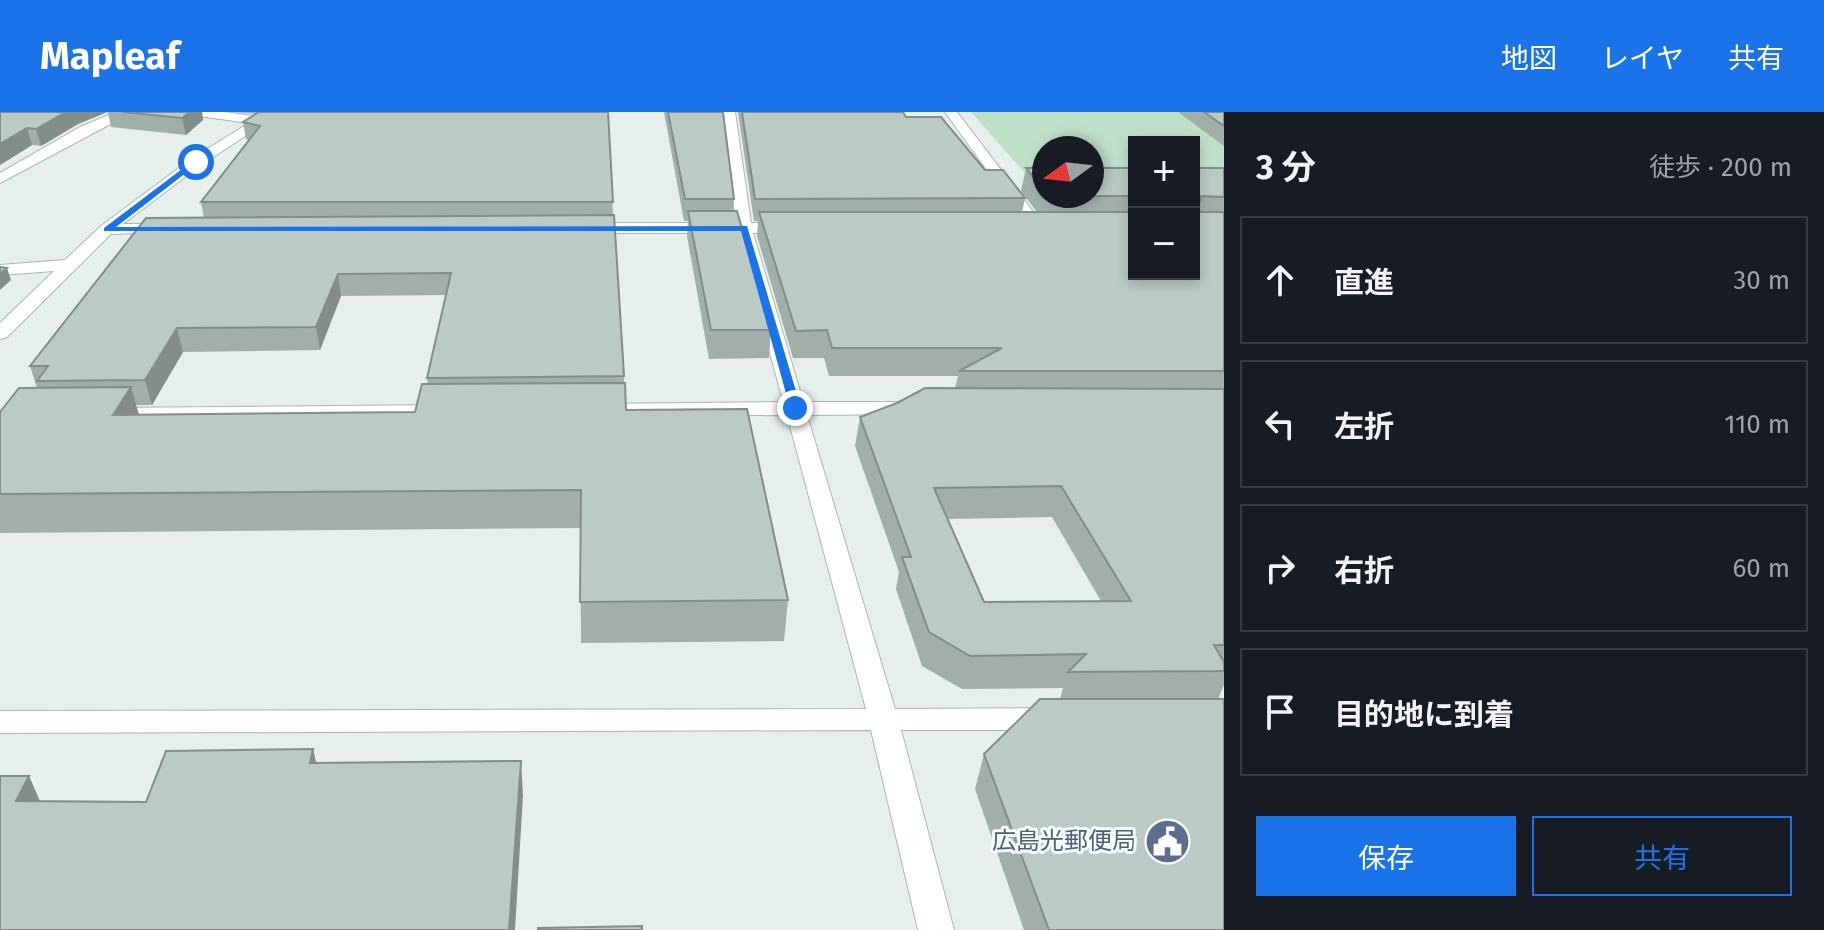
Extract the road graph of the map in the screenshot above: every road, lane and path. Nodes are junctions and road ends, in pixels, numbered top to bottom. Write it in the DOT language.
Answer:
graph roads {
  1 [pos="127,112"];
  2 [pos="199,112"];
  3 [pos="276,112"];
  4 [pos="729,112"];
  5 [pos="951,112"];
  6 [pos="260,121"];
  7 [pos="0,179"];
  8 [pos="568,228"];
  9 [pos="744,228"];
  10 [pos="806,228"];
  11 [pos="1036,228"];
  12 [pos="107,229"];
  13 [pos="187,229"];
  14 [pos="72,265"];
  15 [pos="0,270"];
  16 [pos="0,333"];
  17 [pos="795,408"];
  18 [pos="938,408"];
  19 [pos="575,410"];
  20 [pos="463,411"];
  21 [pos="80,415"];
  22 [pos="1085,719"];
  23 [pos="884,720"];
  24 [pos="0,722"];
  25 [pos="936,930"];
  1 -- 7 [label="street"];
  2 -- 6 [label="street"];
  3 -- 6 [label="street"];
  4 -- 9 [label="street"];
  5 -- 11 [label="street"];
  6 -- 12 [label="street"];
  8 -- 9 [label="street"];
  9 -- 10 [label="street"];
  9 -- 17 [label="street"];
  12 -- 13 [label="street"];
  12 -- 14 [label="street"];
  14 -- 15 [label="street"];
  14 -- 16 [label="street"];
  17 -- 18 [label="street"];
  17 -- 19 [label="street"];
  17 -- 23 [label="street"];
  20 -- 21 [label="street"];
  22 -- 23 [label="street"];
  23 -- 24 [label="street"];
  23 -- 25 [label="street"];
}
